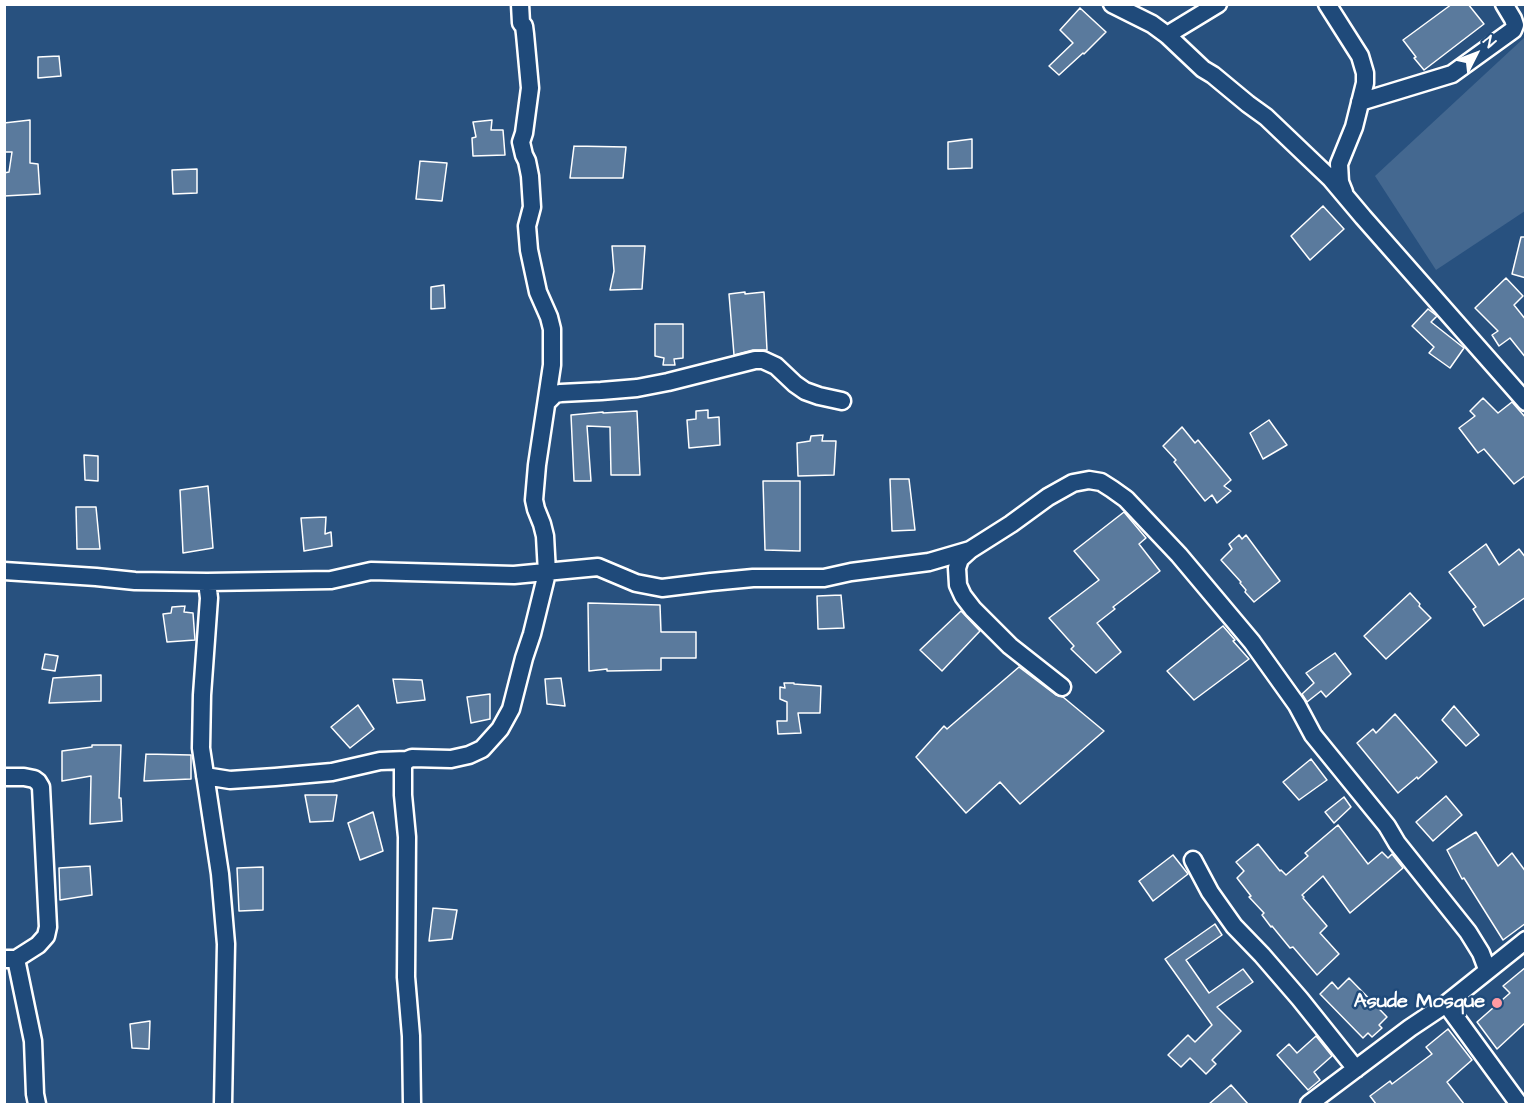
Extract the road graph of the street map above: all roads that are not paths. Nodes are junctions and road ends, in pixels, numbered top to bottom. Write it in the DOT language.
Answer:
graph roads {
  1 [pos="520,4"];
  2 [pos="1112,4"];
  3 [pos="1218,4"];
  4 [pos="1327,4"];
  5 [pos="1504,4"];
  6 [pos="1167,35"];
  7 [pos="1360,102"];
  8 [pos="1344,194"];
  9 [pos="842,401"];
  10 [pos="547,402"];
  11 [pos="1526,402"];
  12 [pos="970,550"];
  13 [pos="4,571"];
  14 [pos="547,573"];
  15 [pos="207,582"];
  16 [pos="1062,687"];
  17 [pos="407,760"];
  18 [pos="205,776"];
  19 [pos="4,777"];
  20 [pos="1192,860"];
  21 [pos="1526,940"];
  22 [pos="10,959"];
  23 [pos="1487,969"];
  24 [pos="1446,1004"];
  25 [pos="1356,1069"];
  26 [pos="37,1104"];
  27 [pos="223,1104"];
  28 [pos="412,1104"];
  29 [pos="1309,1104"];
  30 [pos="1519,1104"];
  1 -- 10 [label="street"];
  2 -- 6 [label="street"];
  3 -- 6 [label="street"];
  4 -- 7 [label="street"];
  5 -- 7 [label="street"];
  6 -- 8 [label="street"];
  7 -- 8 [label="street"];
  8 -- 11 [label="street"];
  9 -- 10 [label="street"];
  10 -- 14 [label="street"];
  12 -- 14 [label="street"];
  12 -- 16 [label="street"];
  12 -- 23 [label="street"];
  13 -- 15 [label="street"];
  14 -- 15 [label="street"];
  14 -- 17 [label="street"];
  15 -- 18 [label="street"];
  17 -- 18 [label="street"];
  17 -- 28 [label="street"];
  18 -- 27 [label="street"];
  19 -- 22 [label="street"];
  20 -- 25 [label="street"];
  21 -- 23 [label="street"];
  22 -- 26 [label="street"];
  23 -- 24 [label="street"];
  24 -- 25 [label="street"];
  24 -- 30 [label="street"];
  25 -- 29 [label="street"];
}
